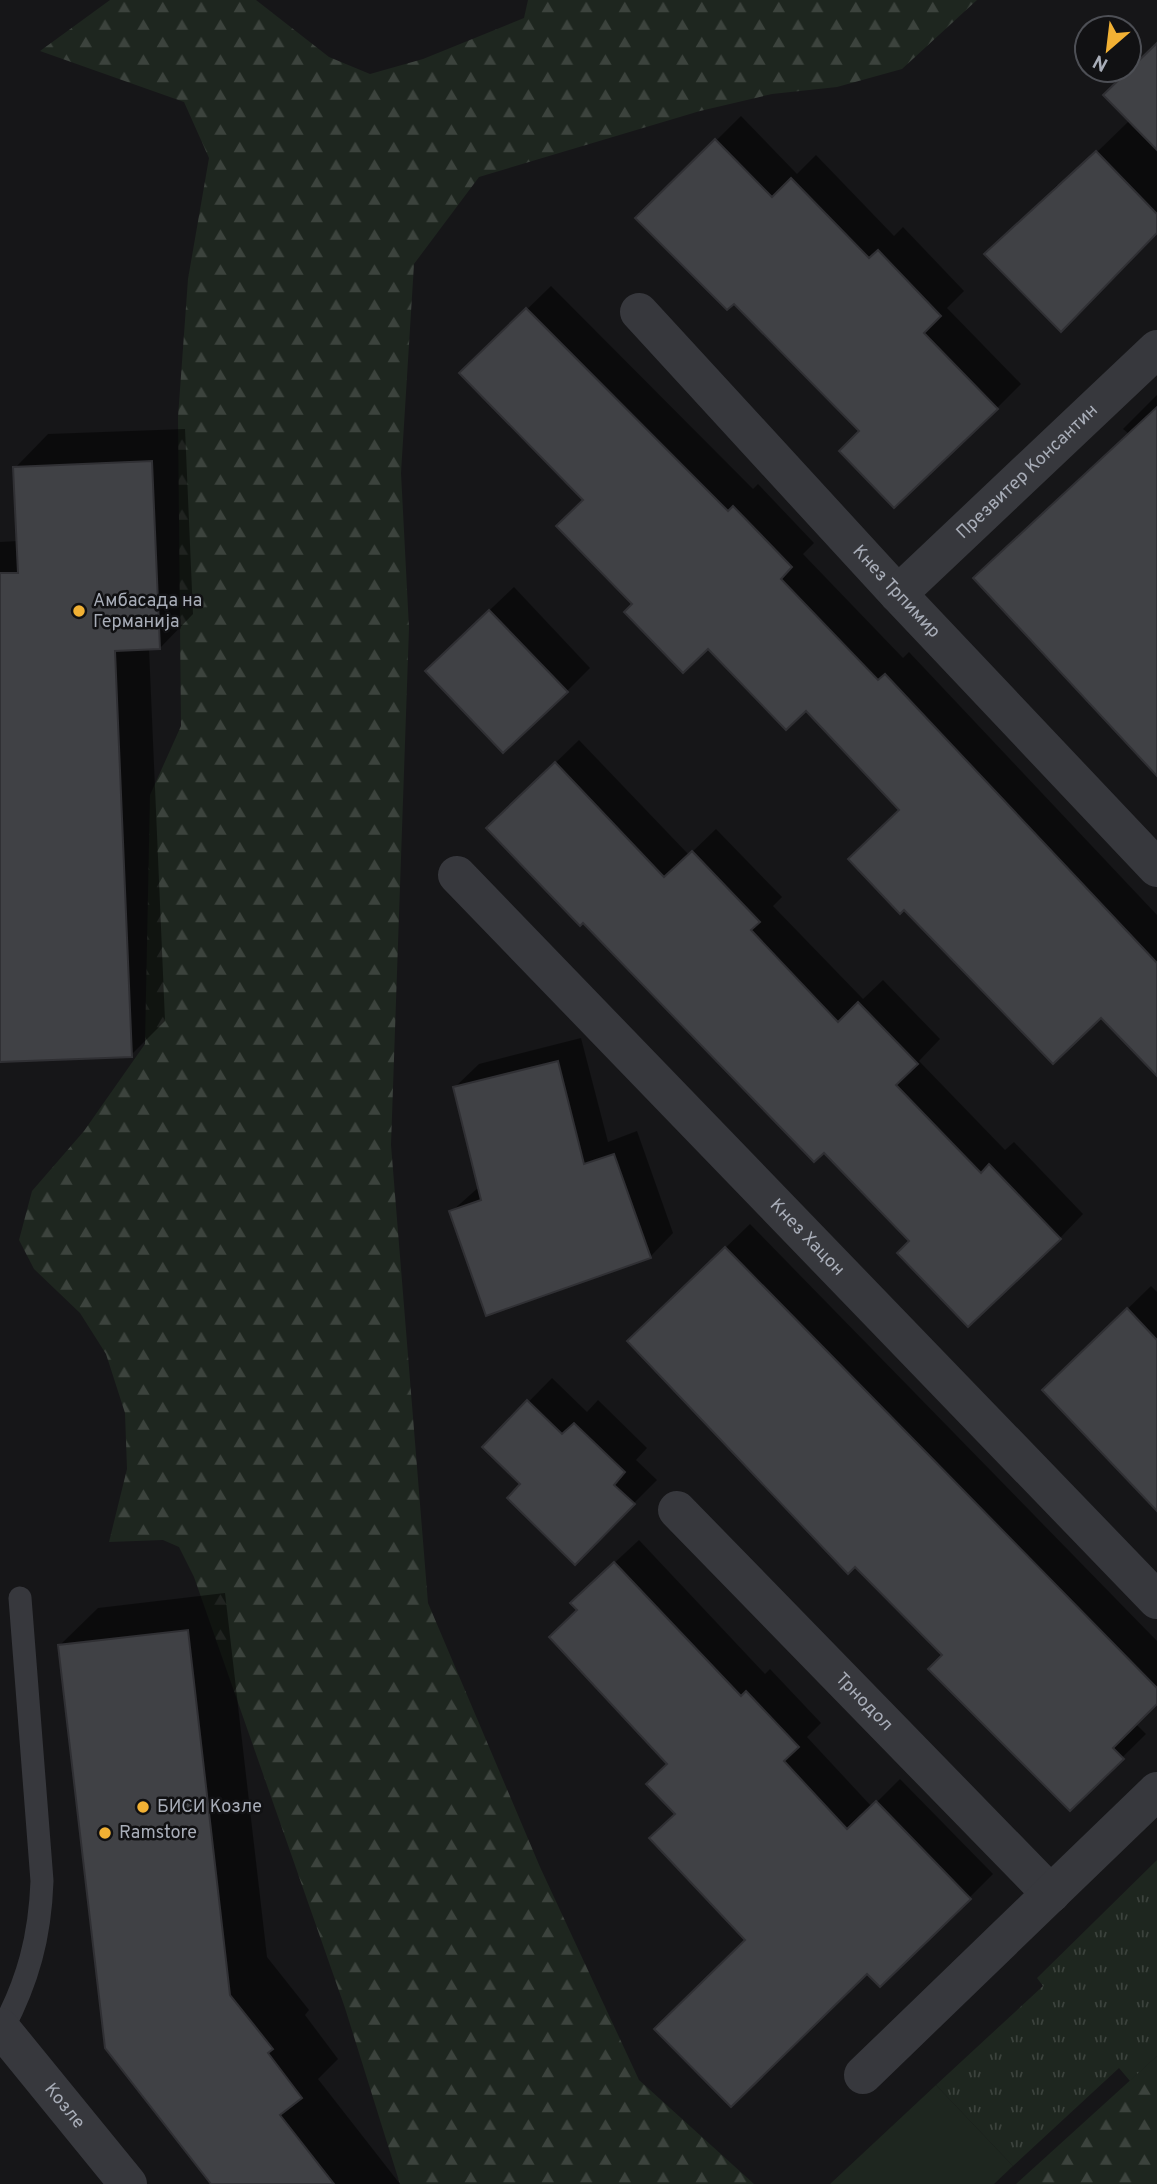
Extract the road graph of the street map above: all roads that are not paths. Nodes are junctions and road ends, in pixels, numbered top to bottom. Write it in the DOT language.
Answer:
graph roads {
  1 [pos="639,312"];
  2 [pos="1157,349"];
  3 [pos="898,594"];
  4 [pos="1157,868"];
  5 [pos="457,875"];
  6 [pos="677,1510"];
  7 [pos="20,1598"];
  8 [pos="1157,1600"];
  9 [pos="1157,1791"];
  10 [pos="1051,1894"];
  11 [pos="1,2029"];
  12 [pos="863,2075"];
  13 [pos="128,2184"];
  1 -- 3 [label="street, Кнез Трпимир"];
  2 -- 3 [label="street, Презвитер Консантин"];
  3 -- 4 [label="street, Кнез Трпимир"];
  5 -- 8 [label="street, Кнез Хацон"];
  6 -- 10 [label="street, Трнодол"];
  7 -- 11 [label="lane"];
  9 -- 10 [label="street"];
  10 -- 12 [label="street"];
  11 -- 13 [label="street, Козле"];
}
